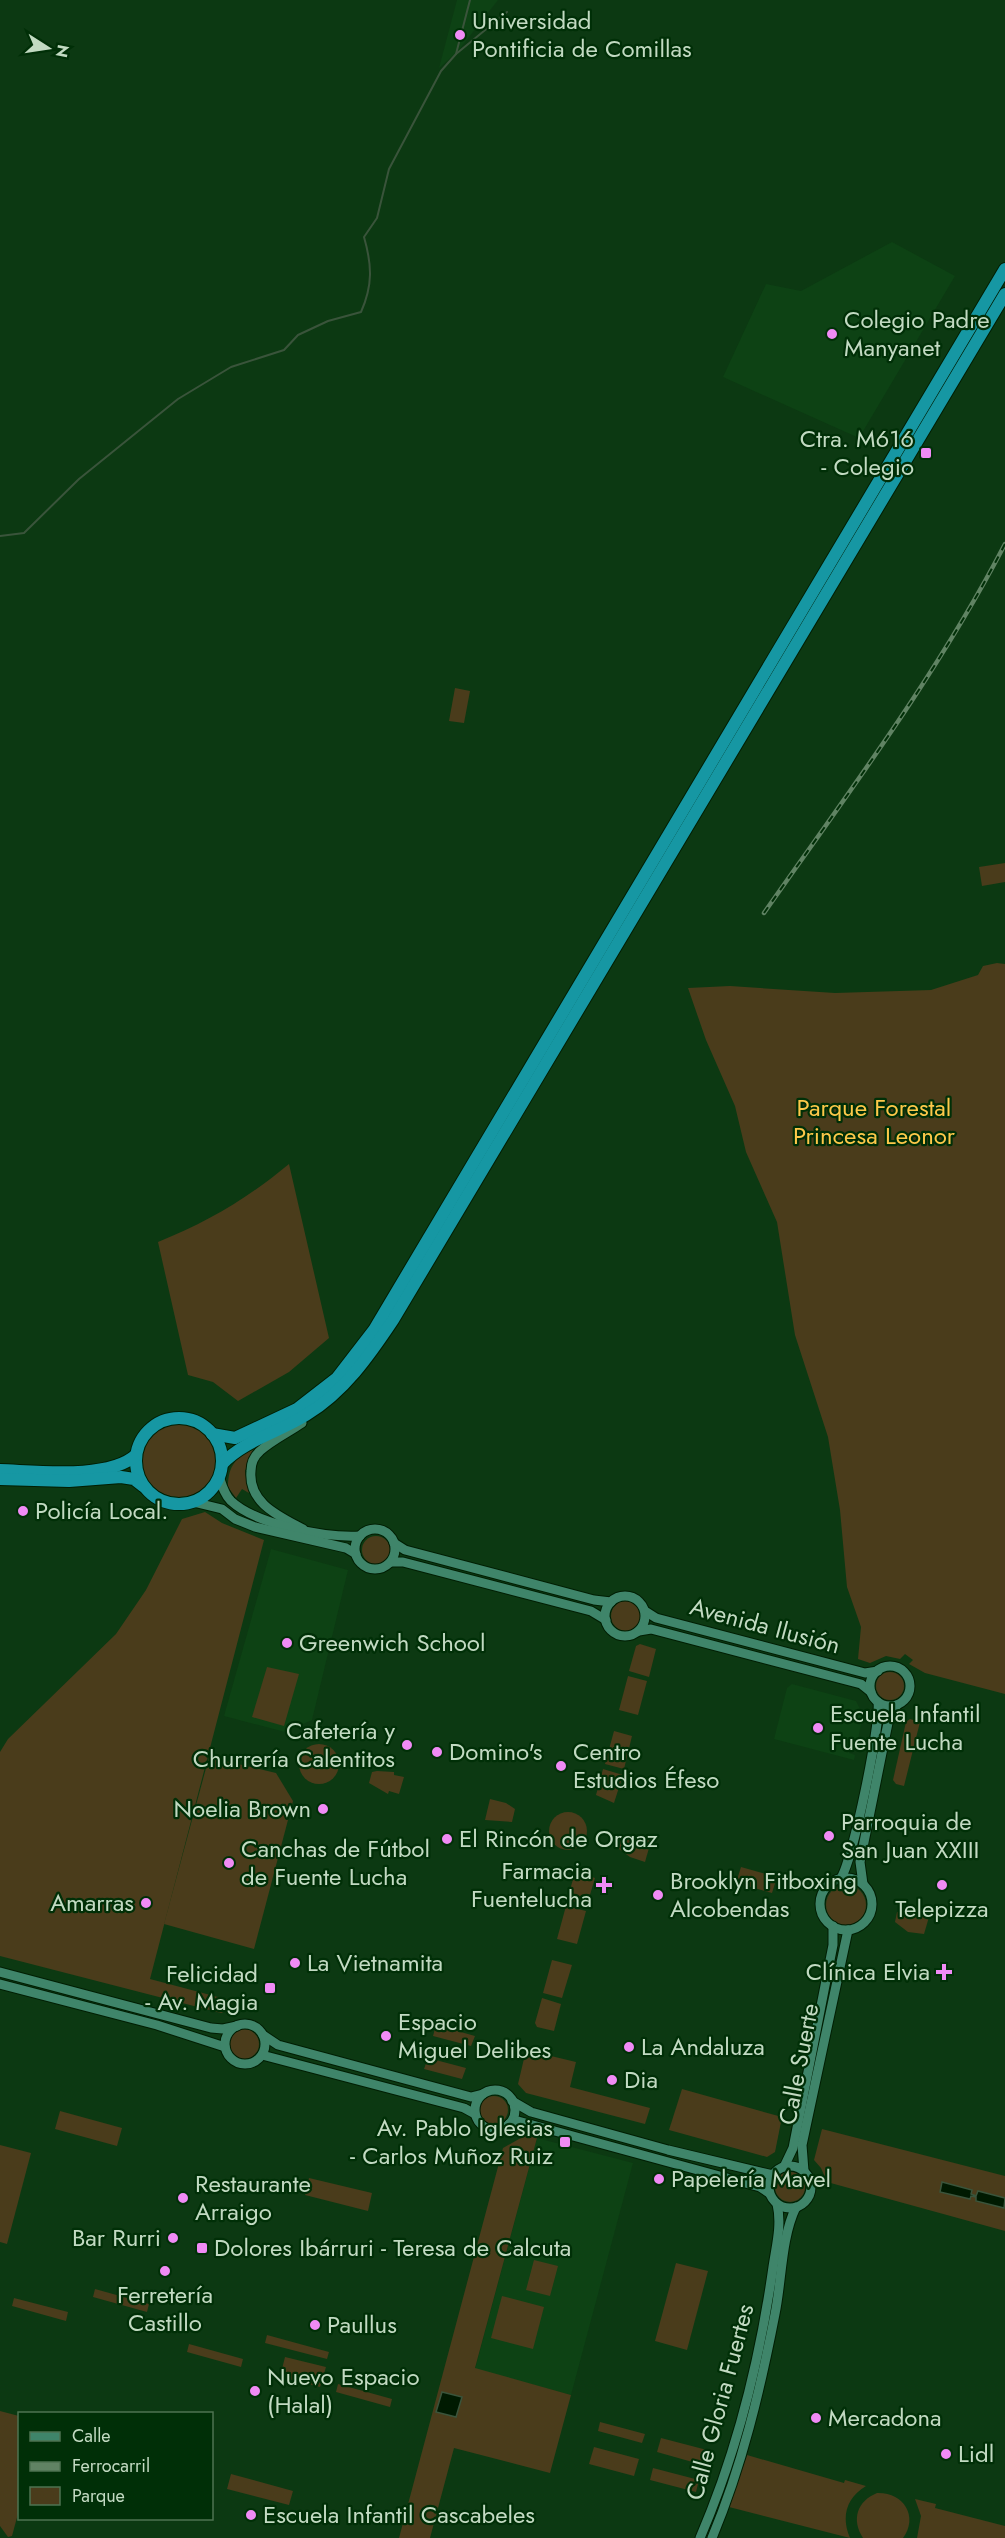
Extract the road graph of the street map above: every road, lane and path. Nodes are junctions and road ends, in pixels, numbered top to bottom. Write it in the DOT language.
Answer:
graph roads {
  1 [pos="1005,269"];
  2 [pos="1005,294"];
  3 [pos="337,1392"];
  4 [pos="212,1434"];
  5 [pos="136,1455"];
  6 [pos="0,1470"];
  7 [pos="220,1470"];
  8 [pos="0,1479"];
  9 [pos="144,1487"];
  10 [pos="193,1502"];
  11 [pos="303,1529"];
  12 [pos="360,1536"];
  13 [pos="394,1543"];
  14 [pos="356,1554"];
  15 [pos="391,1562"];
  16 [pos="611,1602"];
  17 [pos="645,1611"];
  18 [pos="606,1620"];
  19 [pos="639,1631"];
  20 [pos="878,1671"];
  21 [pos="871,1692"];
  22 [pos="878,1702"];
  23 [pos="897,1705"];
  24 [pos="841,1878"];
  25 [pos="863,1884"];
  26 [pos="833,1926"];
  27 [pos="848,1930"];
  28 [pos="0,1972"];
  29 [pos="0,1984"];
  30 [pos="237,2026"];
  31 [pos="263,2035"];
  32 [pos="225,2047"];
  33 [pos="262,2055"];
  34 [pos="483,2094"];
  35 [pos="512,2101"];
  36 [pos="475,2114"];
  37 [pos="509,2124"];
  38 [pos="784,2167"];
  39 [pos="804,2171"];
  40 [pos="773,2175"];
  41 [pos="769,2193"];
  42 [pos="777,2204"];
  43 [pos="796,2207"];
  44 [pos="700,2538"];
  45 [pos="712,2538"];
  1 -- 4 [label="highway"];
  2 -- 3 [label="highway"];
  3 -- 7 [label="highway"];
  3 -- 11 [label="main road"];
  4 -- 5 [label="highway"];
  4 -- 7 [label="highway"];
  5 -- 6 [label="highway"];
  5 -- 9 [label="highway"];
  7 -- 10 [label="highway"];
  7 -- 11 [label="main road"];
  8 -- 9 [label="highway"];
  9 -- 10 [label="highway"];
  10 -- 14 [label="main road"];
  11 -- 12 [label="main road"];
  12 -- 13 [label="main road"];
  12 -- 14 [label="main road"];
  13 -- 15 [label="main road"];
  13 -- 16 [label="main road"];
  14 -- 15 [label="main road"];
  15 -- 18 [label="main road"];
  16 -- 17 [label="main road"];
  16 -- 18 [label="main road"];
  17 -- 19 [label="main road"];
  17 -- 20 [label="main road, Avenida Ilusión"];
  18 -- 19 [label="main road"];
  19 -- 21 [label="main road, Avenida Ilusión"];
  20 -- 21 [label="main road"];
  20 -- 23 [label="main road"];
  21 -- 22 [label="main road"];
  22 -- 23 [label="main road"];
  22 -- 24 [label="main road"];
  23 -- 25 [label="main road"];
  24 -- 25 [label="main road"];
  24 -- 26 [label="main road"];
  25 -- 27 [label="main road"];
  26 -- 27 [label="main road"];
  26 -- 38 [label="main road, Calle Suerte"];
  27 -- 39 [label="main road, Calle Suerte"];
  28 -- 30 [label="main road"];
  29 -- 32 [label="main road"];
  30 -- 31 [label="main road"];
  30 -- 32 [label="main road"];
  31 -- 33 [label="main road"];
  31 -- 34 [label="main road"];
  32 -- 33 [label="main road"];
  33 -- 36 [label="main road"];
  34 -- 35 [label="main road"];
  34 -- 36 [label="main road"];
  35 -- 37 [label="main road"];
  35 -- 40 [label="main road"];
  36 -- 37 [label="main road"];
  37 -- 41 [label="main road"];
  38 -- 39 [label="main road"];
  38 -- 40 [label="main road"];
  39 -- 43 [label="main road"];
  40 -- 41 [label="main road"];
  41 -- 42 [label="main road"];
  42 -- 43 [label="main road"];
  42 -- 44 [label="main road, Calle Gloria Fuertes"];
  43 -- 45 [label="main road, Calle Gloria Fuertes"];
}
